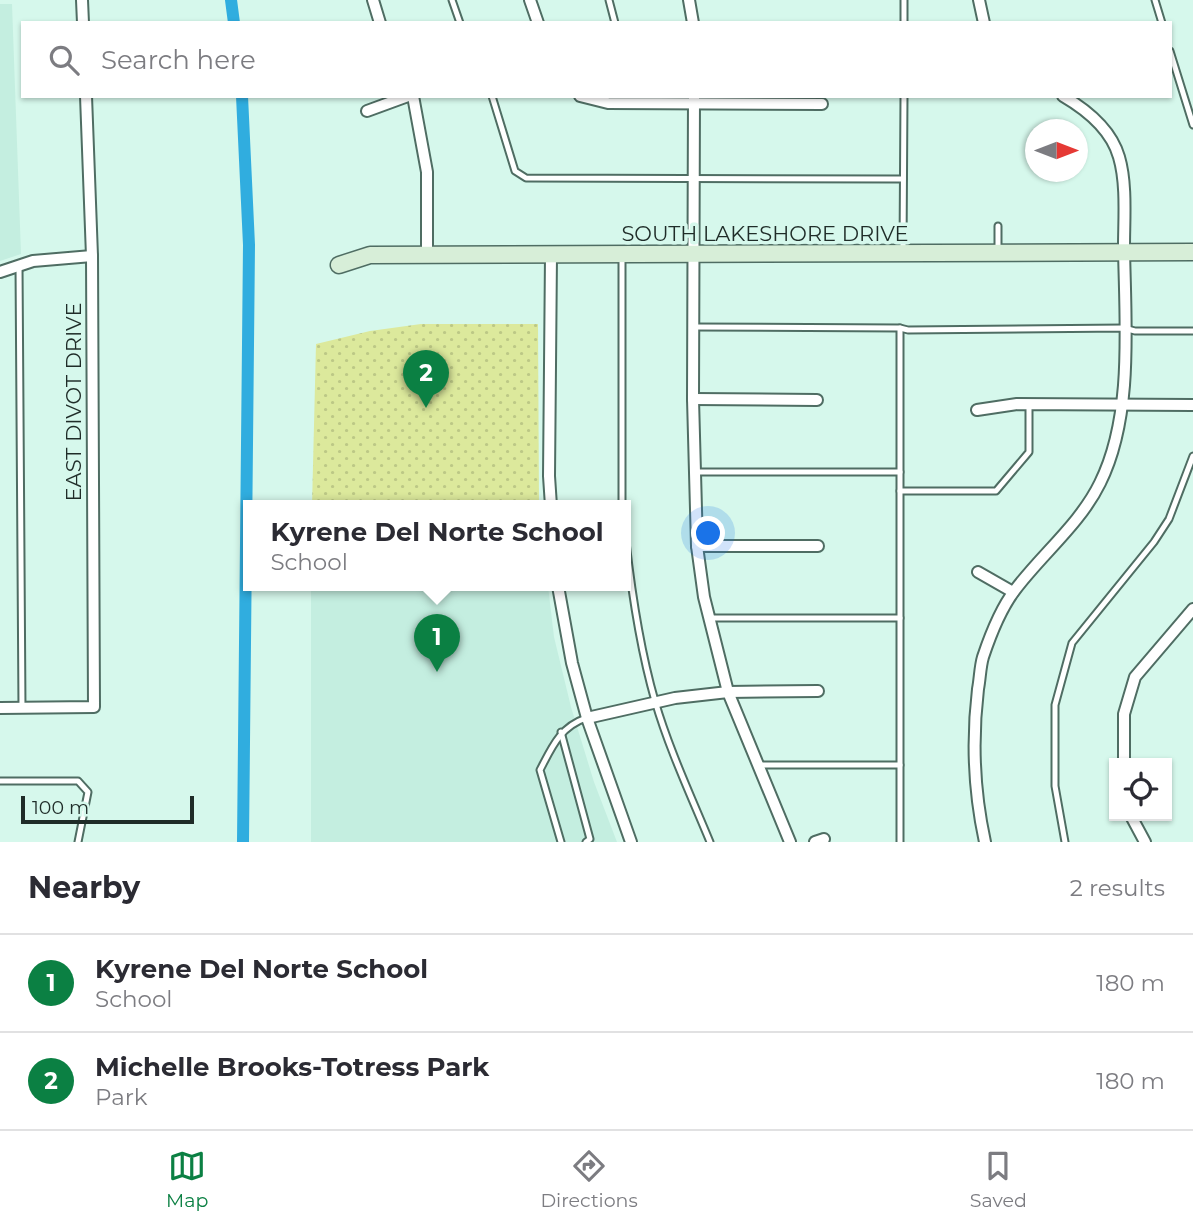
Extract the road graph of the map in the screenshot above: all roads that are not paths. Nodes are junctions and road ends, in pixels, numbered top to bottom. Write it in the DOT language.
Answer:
graph roads {
  1 [pos="82,0"];
  2 [pos="373,0"];
  3 [pos="452,0"];
  4 [pos="530,0"];
  5 [pos="609,0"];
  6 [pos="689,0"];
  7 [pos="904,0"];
  8 [pos="979,0"];
  9 [pos="1155,0"];
  10 [pos="83,21"];
  11 [pos="379,21"];
  12 [pos="459,21"];
  13 [pos="537,21"];
  14 [pos="614,21"];
  15 [pos="693,21"];
  16 [pos="904,21"];
  17 [pos="984,21"];
  18 [pos="1161,21"];
  19 [pos="1172,57"];
  20 [pos="86,98"];
  21 [pos="404,98"];
  22 [pos="410,98"];
  23 [pos="493,98"];
  24 [pos="588,98"];
  25 [pos="904,98"];
  26 [pos="1066,98"];
  27 [pos="694,100"];
  28 [pos="822,104"];
  29 [pos="367,111"];
  30 [pos="1193,125"];
  31 [pos="694,177"];
  32 [pos="903,179"];
  33 [pos="998,226"];
  34 [pos="1124,252"];
  35 [pos="1193,252"];
  36 [pos="903,253"];
  37 [pos="998,253"];
  38 [pos="622,254"];
  39 [pos="693,254"];
  40 [pos="427,255"];
  41 [pos="551,255"];
  42 [pos="92,256"];
  43 [pos="19,265"];
  44 [pos="339,265"];
  45 [pos="0,272"];
  46 [pos="693,327"];
  47 [pos="900,328"];
  48 [pos="1124,328"];
  49 [pos="1193,331"];
  50 [pos="693,399"];
  51 [pos="817,400"];
  52 [pos="1123,403"];
  53 [pos="1029,404"];
  54 [pos="1193,405"];
  55 [pos="977,410"];
  56 [pos="1193,456"];
  57 [pos="695,472"];
  58 [pos="900,472"];
  59 [pos="900,491"];
  60 [pos="550,500"];
  61 [pos="622,500"];
  62 [pos="697,546"];
  63 [pos="818,546"];
  64 [pos="978,572"];
  65 [pos="631,578"];
  66 [pos="559,591"];
  67 [pos="1013,593"];
  68 [pos="1193,609"];
  69 [pos="709,618"];
  70 [pos="900,618"];
  71 [pos="818,691"];
  72 [pos="727,692"];
  73 [pos="656,702"];
  74 [pos="0,708"];
  75 [pos="22,708"];
  76 [pos="587,718"];
  77 [pos="561,732"];
  78 [pos="1124,758"];
  79 [pos="758,765"];
  80 [pos="900,765"];
  81 [pos="0,781"];
  82 [pos="1134,821"];
  83 [pos="78,842"];
  84 [pos="561,842"];
  85 [pos="586,842"];
  86 [pos="631,842"];
  87 [pos="710,842"];
  88 [pos="790,842"];
  89 [pos="900,842"];
  90 [pos="985,842"];
  91 [pos="1065,842"];
  92 [pos="1145,842"];
  1 -- 10 [label="street"];
  2 -- 11 [label="street"];
  3 -- 12 [label="lane"];
  4 -- 13 [label="street"];
  5 -- 14 [label="lane"];
  6 -- 15 [label="street"];
  7 -- 16 [label="lane"];
  8 -- 17 [label="street"];
  9 -- 18 [label="lane"];
  19 -- 30 [label="lane"];
  20 -- 42 [label="street, EAST DIVOT DRIVE"];
  21 -- 29 [label="street"];
  22 -- 40 [label="street"];
  23 -- 31 [label="lane"];
  24 -- 27 [label="street"];
  25 -- 32 [label="lane"];
  26 -- 34 [label="street"];
  27 -- 28 [label="street"];
  27 -- 31 [label="street"];
  31 -- 32 [label="lane"];
  31 -- 39 [label="street"];
  32 -- 36 [label="lane"];
  33 -- 37 [label="lane"];
  34 -- 35 [label="street, SOUTH LAKESHORE DRIVE"];
  34 -- 37 [label="street, SOUTH LAKESHORE DRIVE"];
  34 -- 48 [label="street"];
  36 -- 37 [label="street, SOUTH LAKESHORE DRIVE"];
  36 -- 39 [label="street, SOUTH LAKESHORE DRIVE"];
  38 -- 39 [label="street, SOUTH LAKESHORE DRIVE"];
  38 -- 41 [label="street, SOUTH LAKESHORE DRIVE"];
  38 -- 61 [label="lane"];
  39 -- 46 [label="street"];
  40 -- 41 [label="street, SOUTH LAKESHORE DRIVE"];
  40 -- 44 [label="street, SOUTH LAKESHORE DRIVE"];
  41 -- 60 [label="street"];
  42 -- 43 [label="street"];
  42 -- 75 [label="street, EAST DIVOT DRIVE"];
  43 -- 45 [label="street"];
  43 -- 75 [label="lane"];
  46 -- 47 [label="lane"];
  46 -- 50 [label="street"];
  47 -- 48 [label="lane"];
  47 -- 58 [label="lane"];
  48 -- 49 [label="lane"];
  48 -- 52 [label="street"];
  50 -- 51 [label="street"];
  50 -- 57 [label="street"];
  52 -- 53 [label="street"];
  52 -- 54 [label="street"];
  52 -- 67 [label="street"];
  53 -- 55 [label="street"];
  53 -- 59 [label="lane"];
  56 -- 91 [label="lane"];
  57 -- 58 [label="lane"];
  57 -- 62 [label="street"];
  58 -- 59 [label="lane"];
  59 -- 70 [label="lane"];
  62 -- 63 [label="street"];
  62 -- 69 [label="street"];
  64 -- 67 [label="street"];
  65 -- 73 [label="lane"];
  66 -- 76 [label="street"];
  67 -- 90 [label="street"];
  68 -- 78 [label="street"];
  69 -- 70 [label="lane"];
  69 -- 72 [label="street"];
  70 -- 80 [label="lane"];
  71 -- 72 [label="street"];
  72 -- 73 [label="street"];
  72 -- 79 [label="street"];
  73 -- 76 [label="street"];
  73 -- 87 [label="lane"];
  74 -- 75 [label="street"];
  76 -- 77 [label="lane"];
  76 -- 86 [label="street"];
  77 -- 84 [label="lane"];
  77 -- 85 [label="lane"];
  79 -- 80 [label="lane"];
  79 -- 88 [label="street"];
  80 -- 89 [label="lane"];
  81 -- 83 [label="lane"];
  82 -- 92 [label="street"];
}
